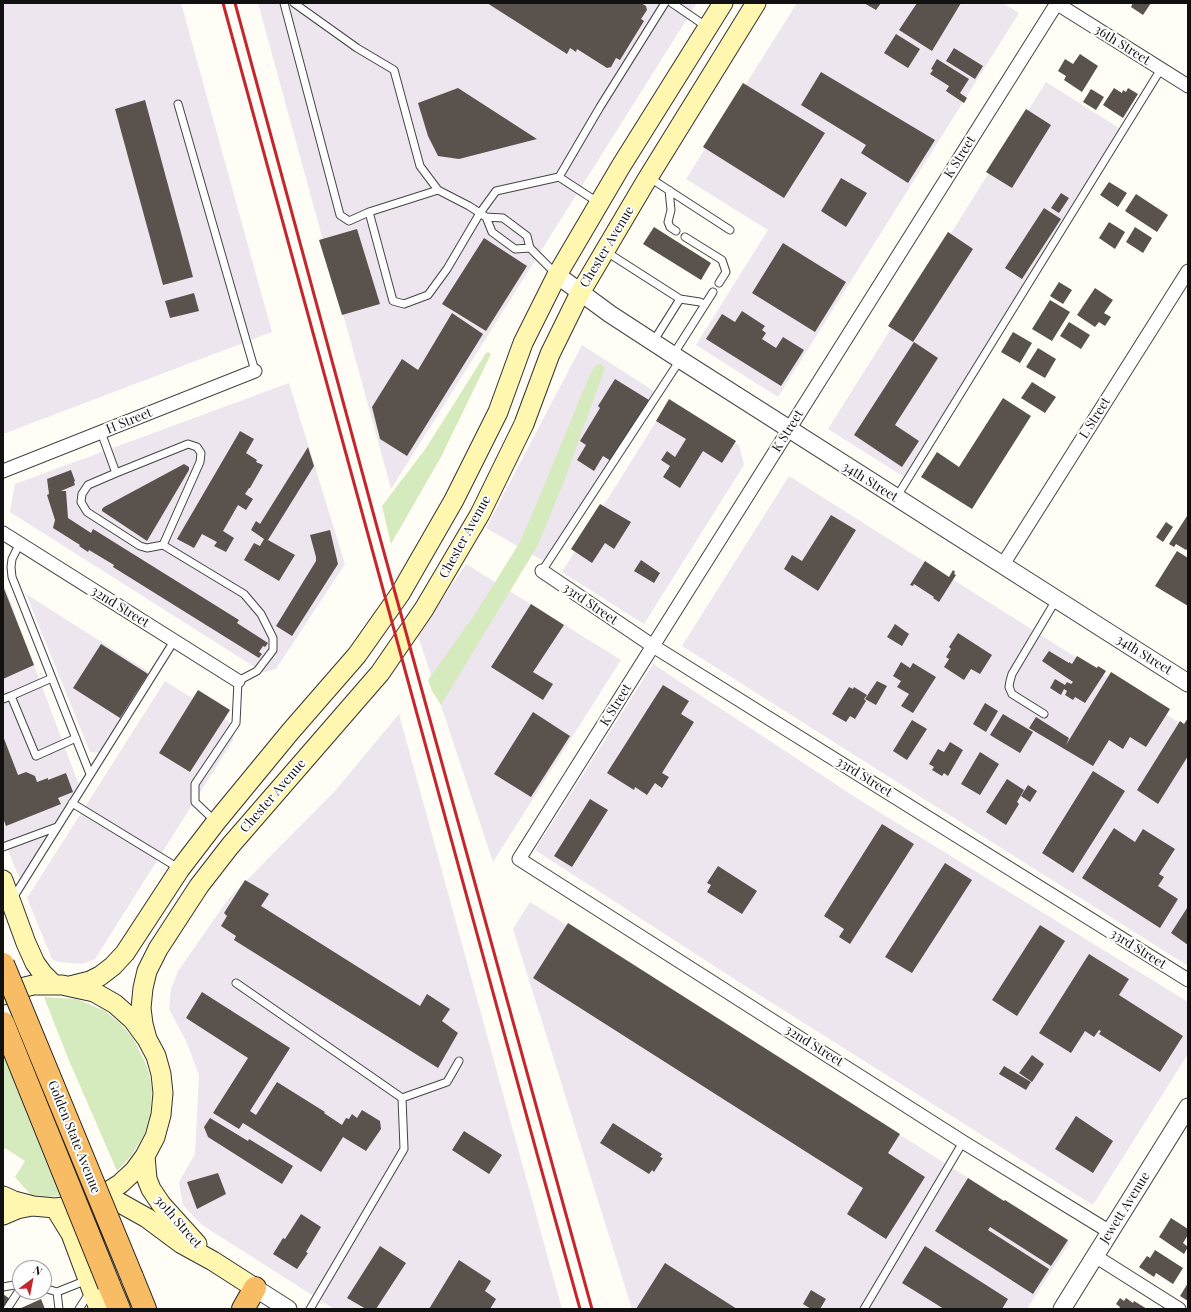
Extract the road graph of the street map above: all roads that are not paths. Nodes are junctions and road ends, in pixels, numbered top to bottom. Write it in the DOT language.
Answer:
graph roads {
  1 [pos="284,3"];
  2 [pos="294,3"];
  3 [pos="665,3"];
  4 [pos="672,3"];
  5 [pos="723,3"];
  6 [pos="756,3"];
  7 [pos="1057,3"];
  8 [pos="707,28"];
  9 [pos="1161,69"];
  10 [pos="1188,86"];
  11 [pos="178,104"];
  12 [pos="559,177"];
  13 [pos="648,177"];
  14 [pos="438,190"];
  15 [pos="669,190"];
  16 [pos="599,204"];
  17 [pos="369,212"];
  18 [pos="483,215"];
  19 [pos="730,230"];
  20 [pos="676,231"];
  21 [pos="685,237"];
  22 [pos="530,248"];
  23 [pos="605,251"];
  24 [pos="1188,272"];
  25 [pos="557,275"];
  26 [pos="719,283"];
  27 [pos="714,292"];
  28 [pos="580,293"];
  29 [pos="680,299"];
  30 [pos="706,305"];
  31 [pos="652,342"];
  32 [pos="677,358"];
  33 [pos="255,371"];
  34 [pos="789,430"];
  35 [pos="101,432"];
  36 [pos="3,471"];
  37 [pos="116,473"];
  38 [pos="895,498"];
  39 [pos="3,533"];
  40 [pos="20,543"];
  41 [pos="163,545"];
  42 [pos="1002,566"];
  43 [pos="542,571"];
  44 [pos="1056,600"];
  45 [pos="174,641"];
  46 [pos="653,646"];
  47 [pos="52,678"];
  48 [pos="238,681"];
  49 [pos="1188,683"];
  50 [pos="11,696"];
  51 [pos="3,699"];
  52 [pos="1044,714"];
  53 [pos="76,738"];
  54 [pos="90,774"];
  55 [pos="72,803"];
  56 [pos="216,822"];
  57 [pos="57,827"];
  58 [pos="3,847"];
  59 [pos="519,859"];
  60 [pos="180,869"];
  61 [pos="3,880"];
  62 [pos="11,901"];
  63 [pos="3,964"];
  64 [pos="1188,980"];
  65 [pos="236,983"];
  66 [pos="62,985"];
  67 [pos="3,995"];
  68 [pos="3,1024"];
  69 [pos="147,1039"];
  70 [pos="459,1061"];
  71 [pos="402,1098"];
  72 [pos="1188,1107"];
  73 [pos="963,1142"];
  74 [pos="145,1156"];
  75 [pos="104,1194"];
  76 [pos="3,1196"];
  77 [pos="33,1206"];
  78 [pos="55,1208"];
  79 [pos="3,1215"];
  80 [pos="1110,1232"];
  81 [pos="1095,1256"];
  82 [pos="213,1260"];
  83 [pos="96,1285"];
  84 [pos="255,1288"];
  85 [pos="52,1291"];
  86 [pos="56,1292"];
  87 [pos="12,1300"];
  88 [pos="6,1309"];
  89 [pos="58,1309"];
  90 [pos="79,1309"];
  91 [pos="99,1309"];
  92 [pos="119,1309"];
  93 [pos="145,1309"];
  94 [pos="243,1309"];
  95 [pos="288,1309"];
  96 [pos="310,1309"];
  97 [pos="864,1309"];
  98 [pos="1062,1309"];
  99 [pos="1179,1309"];
  1 -- 17 [label="lane"];
  2 -- 14 [label="lane"];
  3 -- 12 [label="lane"];
  4 -- 8 [label="lane"];
  5 -- 8 [label="main road, Chester Avenue"];
  6 -- 13 [label="main road, Chester Avenue"];
  7 -- 9 [label="street, 36th Street"];
  7 -- 34 [label="street, K Street"];
  8 -- 16 [label="main road, Chester Avenue"];
  9 -- 10 [label="street, 36th Street"];
  9 -- 38 [label="lane"];
  11 -- 33 [label="lane"];
  12 -- 16 [label="lane"];
  12 -- 18 [label="lane"];
  13 -- 15 [label="lane"];
  13 -- 23 [label="main road, Chester Avenue"];
  14 -- 17 [label="lane"];
  14 -- 18 [label="lane"];
  15 -- 19 [label="lane"];
  15 -- 20 [label="lane"];
  16 -- 25 [label="main road, Chester Avenue"];
  17 -- 18 [label="lane"];
  18 -- 22 [label="lane"];
  18 -- 22 [label="lane"];
  21 -- 26 [label="lane"];
  22 -- 25 [label="lane"];
  23 -- 28 [label="main road, Chester Avenue"];
  23 -- 29 [label="lane"];
  24 -- 42 [label="street, L Street"];
  25 -- 28 [label="street, 34th Street"];
  25 -- 56 [label="main road, Chester Avenue"];
  27 -- 30 [label="lane"];
  28 -- 31 [label="street, 34th Street"];
  28 -- 69 [label="main road, Chester Avenue"];
  29 -- 30 [label="lane"];
  29 -- 31 [label="lane"];
  30 -- 32 [label="lane"];
  31 -- 32 [label="street, 34th Street"];
  32 -- 34 [label="street, 34th Street"];
  32 -- 43 [label="lane"];
  33 -- 35 [label="street, H Street"];
  34 -- 38 [label="street, 34th Street"];
  34 -- 46 [label="street, K Street"];
  35 -- 36 [label="street, H Street"];
  35 -- 37 [label="lane"];
  37 -- 41 [label="lane"];
  37 -- 41 [label="lane"];
  38 -- 42 [label="street, 34th Street"];
  39 -- 40 [label="street, 32nd Street"];
  40 -- 45 [label="street, 32nd Street"];
  40 -- 47 [label="lane"];
  41 -- 48 [label="lane"];
  42 -- 44 [label="street, 34th Street"];
  43 -- 46 [label="street, 33rd Street"];
  44 -- 49 [label="street, 34th Street"];
  44 -- 52 [label="lane"];
  45 -- 48 [label="street, 32nd Street"];
  45 -- 54 [label="lane"];
  46 -- 59 [label="street, K Street"];
  46 -- 64 [label="street, 33rd Street"];
  47 -- 50 [label="lane"];
  47 -- 53 [label="lane"];
  48 -- 56 [label="lane"];
  50 -- 51 [label="lane"];
  50 -- 53 [label="lane"];
  53 -- 54 [label="lane"];
  54 -- 55 [label="lane"];
  55 -- 57 [label="lane"];
  55 -- 60 [label="lane"];
  56 -- 60 [label="main road, Chester Avenue"];
  57 -- 58 [label="lane"];
  57 -- 62 [label="lane"];
  59 -- 73 [label="street, 32nd Street"];
  60 -- 66 [label="main road, Chester Avenue"];
  61 -- 62 [label="main road"];
  62 -- 66 [label="main road"];
  63 -- 93 [label="highway, Golden State Avenue, bridge"];
  65 -- 71 [label="lane"];
  66 -- 67 [label="main road"];
  66 -- 69 [label="main road"];
  68 -- 83 [label="highway, Golden State Avenue, bridge"];
  69 -- 74 [label="main road"];
  70 -- 71 [label="lane"];
  71 -- 96 [label="lane"];
  72 -- 80 [label="street, Jewett Avenue"];
  73 -- 80 [label="street, 32nd Street"];
  73 -- 97 [label="lane"];
  74 -- 75 [label="main road"];
  74 -- 82 [label="main road, 30th Street"];
  75 -- 78 [label="main road"];
  75 -- 82 [label="main road, 30th Street"];
  76 -- 77 [label="main road"];
  77 -- 78 [label="main road"];
  77 -- 79 [label="main road"];
  78 -- 83 [label="main road"];
  80 -- 81 [label="street, Jewett Avenue"];
  81 -- 98 [label="street, Jewett Avenue"];
  81 -- 99 [label="street"];
  82 -- 84 [label="main road, 30th Street"];
  83 -- 86 [label="lane"];
  83 -- 90 [label="lane"];
  83 -- 91 [label="main road"];
  83 -- 92 [label="highway, Golden State Avenue"];
  84 -- 94 [label="highway"];
  84 -- 95 [label="street, 30th Street"];
  85 -- 86 [label="lane"];
  86 -- 89 [label="lane"];
  87 -- 88 [label="lane"];
}
